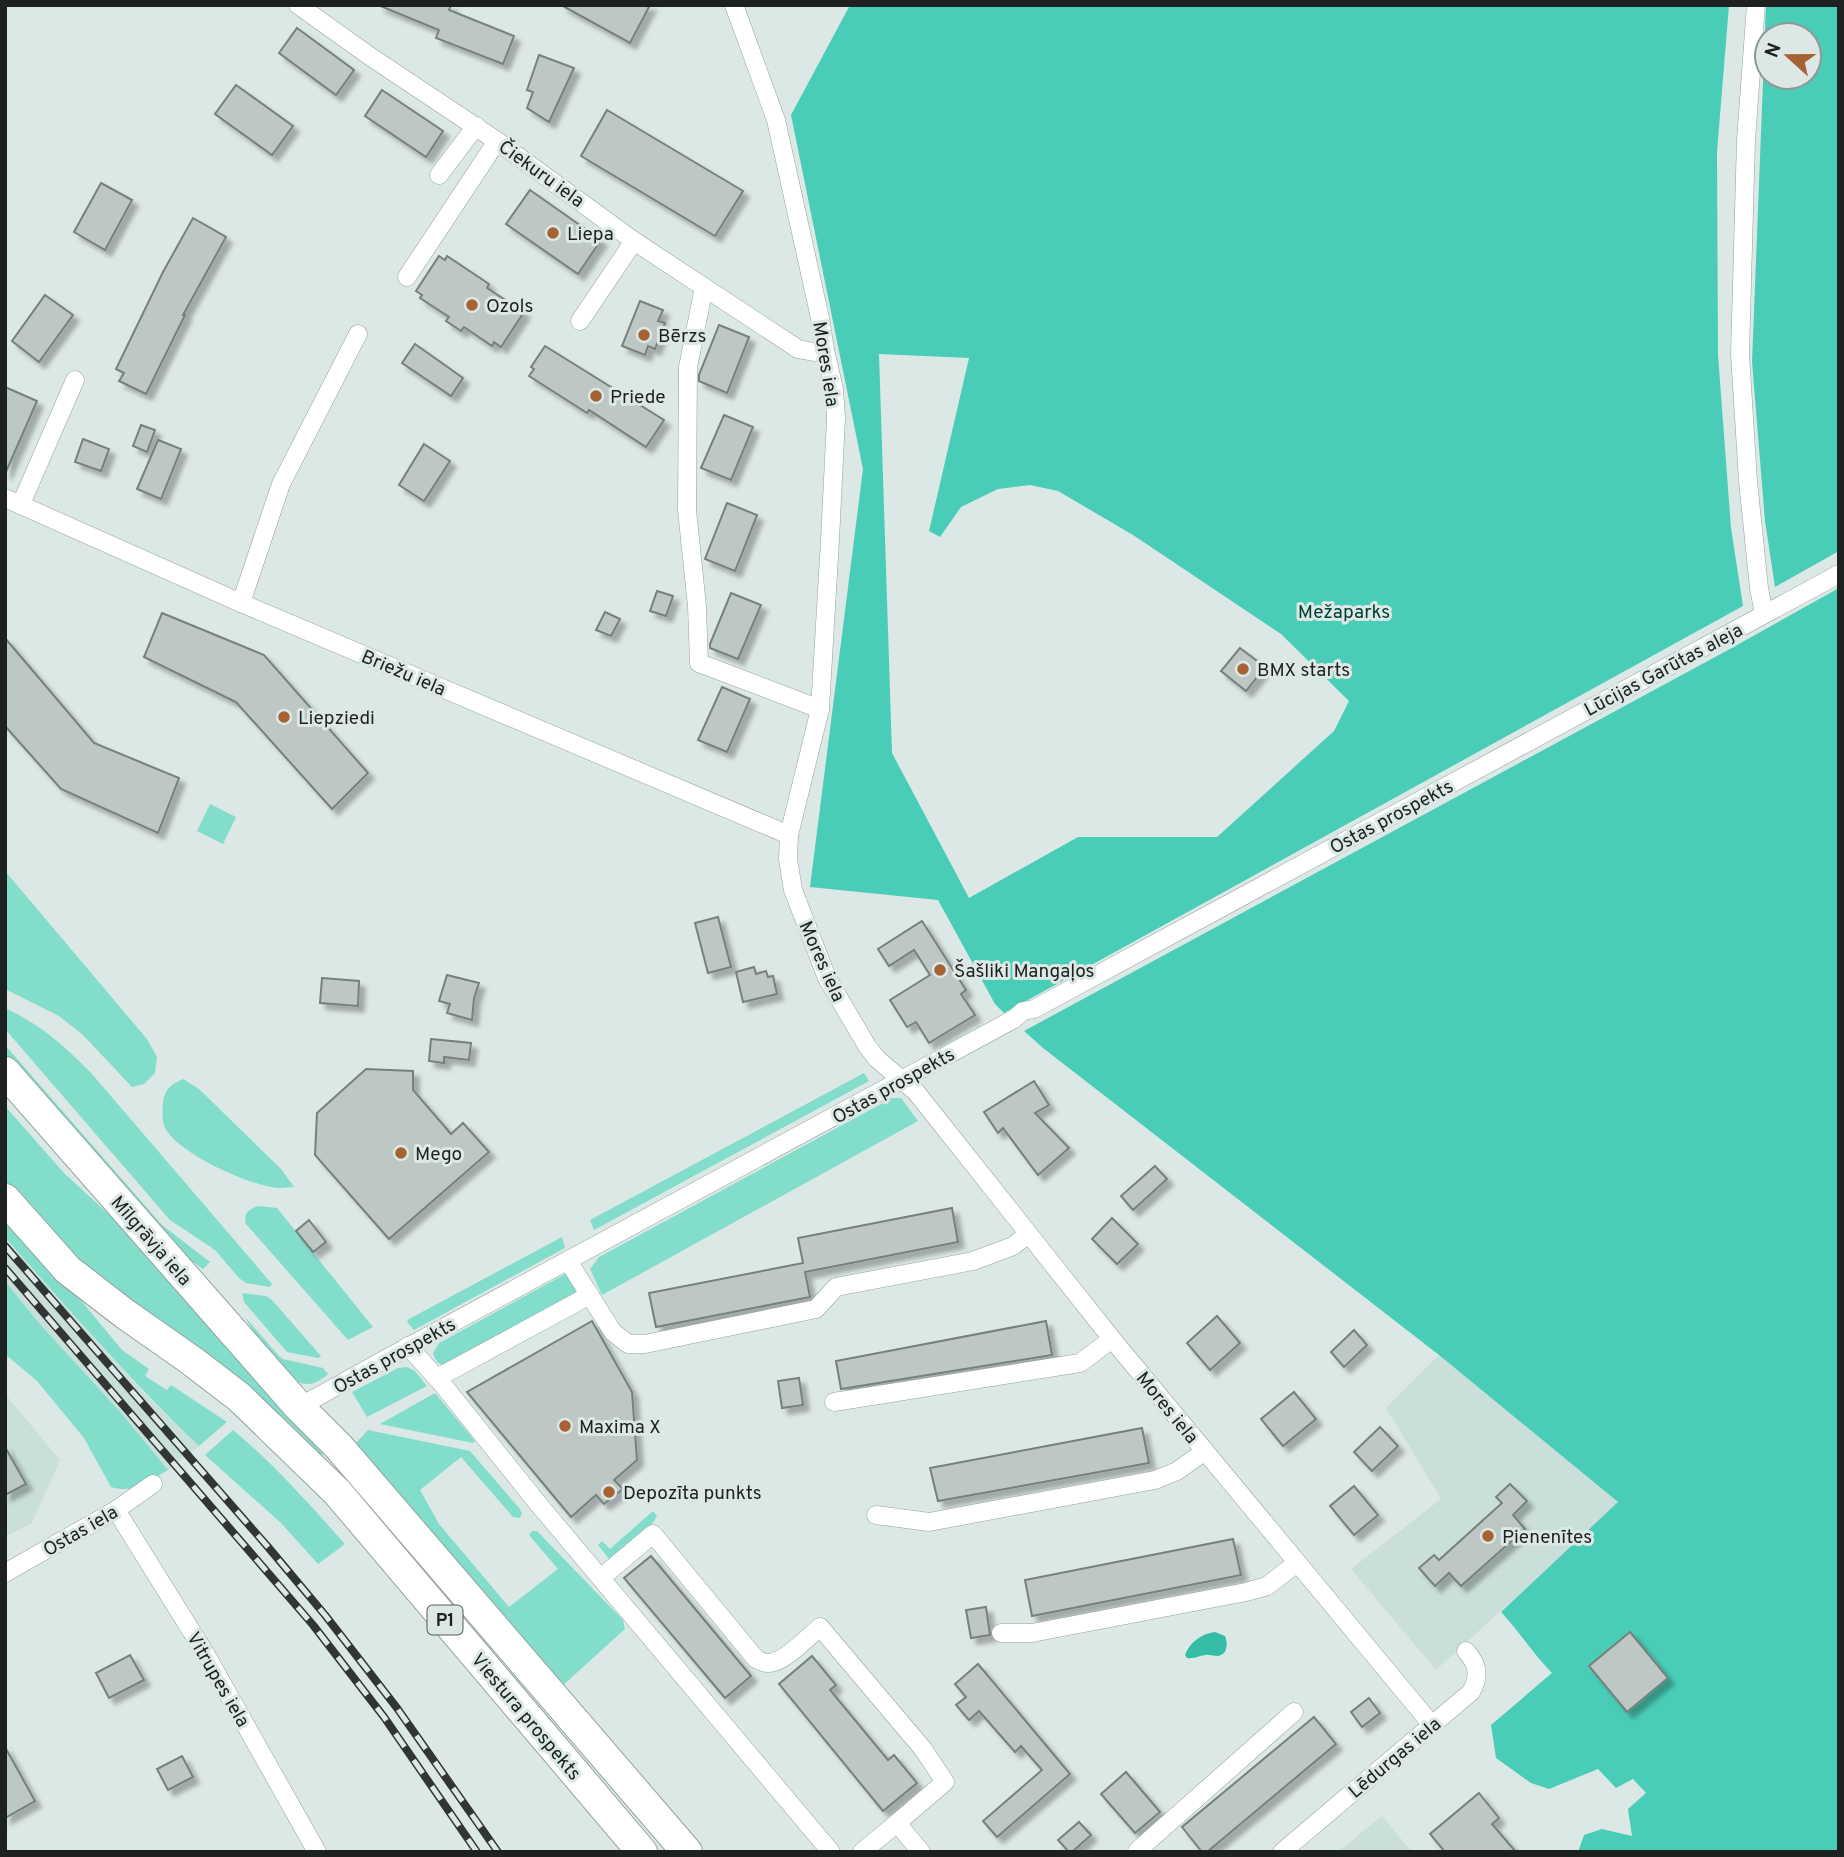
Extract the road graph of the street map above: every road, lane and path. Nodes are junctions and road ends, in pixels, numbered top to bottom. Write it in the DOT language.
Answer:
graph roads {
  1 [pos="298,5"];
  2 [pos="734,5"];
  3 [pos="1756,5"];
  4 [pos="476,126"];
  5 [pos="497,141"];
  6 [pos="439,175"];
  7 [pos="634,241"];
  8 [pos="407,277"];
  9 [pos="704,287"];
  10 [pos="580,321"];
  11 [pos="358,334"];
  12 [pos="825,350"];
  13 [pos="75,380"];
  14 [pos="13,501"];
  15 [pos="1839,574"];
  16 [pos="241,603"];
  17 [pos="1764,614"];
  18 [pos="820,709"];
  19 [pos="1486,764"];
  20 [pos="789,835"];
  21 [pos="5,1072"];
  22 [pos="901,1081"];
  23 [pos="5,1199"];
  24 [pos="1028,1234"];
  25 [pos="568,1261"];
  26 [pos="590,1295"];
  27 [pos="1112,1339"];
  28 [pos="408,1346"];
  29 [pos="437,1378"];
  30 [pos="834,1402"];
  31 [pos="299,1408"];
  32 [pos="1205,1451"];
  33 [pos="153,1484"];
  34 [pos="116,1510"];
  35 [pos="876,1515"];
  36 [pos="1297,1563"];
  37 [pos="5,1573"];
  38 [pos="602,1577"];
  39 [pos="1001,1633"];
  40 [pos="1466,1651"];
  41 [pos="1294,1712"];
  42 [pos="1432,1725"];
  43 [pos="897,1823"];
  44 [pos="1138,1851"];
  45 [pos="317,1852"];
  46 [pos="642,1852"];
  47 [pos="688,1852"];
  48 [pos="831,1852"];
  49 [pos="862,1852"];
  50 [pos="921,1852"];
  51 [pos="1122,1852"];
  52 [pos="1282,1852"];
  1 -- 4 [label="street, Čiekuru iela"];
  2 -- 12 [label="street, Mores iela"];
  3 -- 17 [label="street"];
  4 -- 5 [label="street, Čiekuru iela"];
  4 -- 6 [label="street"];
  5 -- 7 [label="street, Čiekuru iela"];
  5 -- 8 [label="street"];
  7 -- 9 [label="street, Čiekuru iela"];
  7 -- 10 [label="street"];
  9 -- 12 [label="street, Čiekuru iela"];
  9 -- 18 [label="street"];
  11 -- 16 [label="street"];
  12 -- 18 [label="street, Mores iela"];
  13 -- 14 [label="street, Briežu iela"];
  14 -- 16 [label="street, Briežu iela"];
  15 -- 17 [label="street, Lūcijas Garūtas aleja"];
  16 -- 20 [label="street, Briežu iela"];
  17 -- 19 [label="street, Lūcijas Garūtas aleja"];
  18 -- 20 [label="street, Mores iela"];
  19 -- 22 [label="street, Ostas prospekts"];
  20 -- 22 [label="street, Mores iela"];
  21 -- 31 [label="main road, Mīlgrāvja iela / P1"];
  22 -- 24 [label="street, Mores iela"];
  22 -- 25 [label="street, Ostas prospekts"];
  23 -- 46 [label="main road, Viestura prospekts / P1"];
  24 -- 26 [label="street"];
  24 -- 27 [label="street, Mores iela"];
  25 -- 26 [label="street"];
  25 -- 28 [label="street, Ostas prospekts"];
  26 -- 29 [label="street"];
  27 -- 30 [label="street"];
  27 -- 32 [label="street, Mores iela"];
  28 -- 29 [label="street"];
  28 -- 31 [label="street, Ostas prospekts"];
  29 -- 38 [label="street"];
  31 -- 47 [label="main road, Viestura prospekts / P1"];
  32 -- 35 [label="street"];
  32 -- 36 [label="street, Mores iela"];
  33 -- 34 [label="street, Ostas iela"];
  34 -- 37 [label="street, Ostas iela"];
  34 -- 45 [label="street, Vitrupes iela"];
  36 -- 39 [label="street"];
  36 -- 42 [label="street, Mores iela"];
  38 -- 43 [label="street"];
  38 -- 48 [label="street"];
  40 -- 42 [label="street, Lēdurgas iela"];
  41 -- 44 [label="street"];
  42 -- 52 [label="street, Lēdurgas iela"];
  43 -- 49 [label="street"];
  43 -- 50 [label="street"];
  44 -- 51 [label="street"];
}
